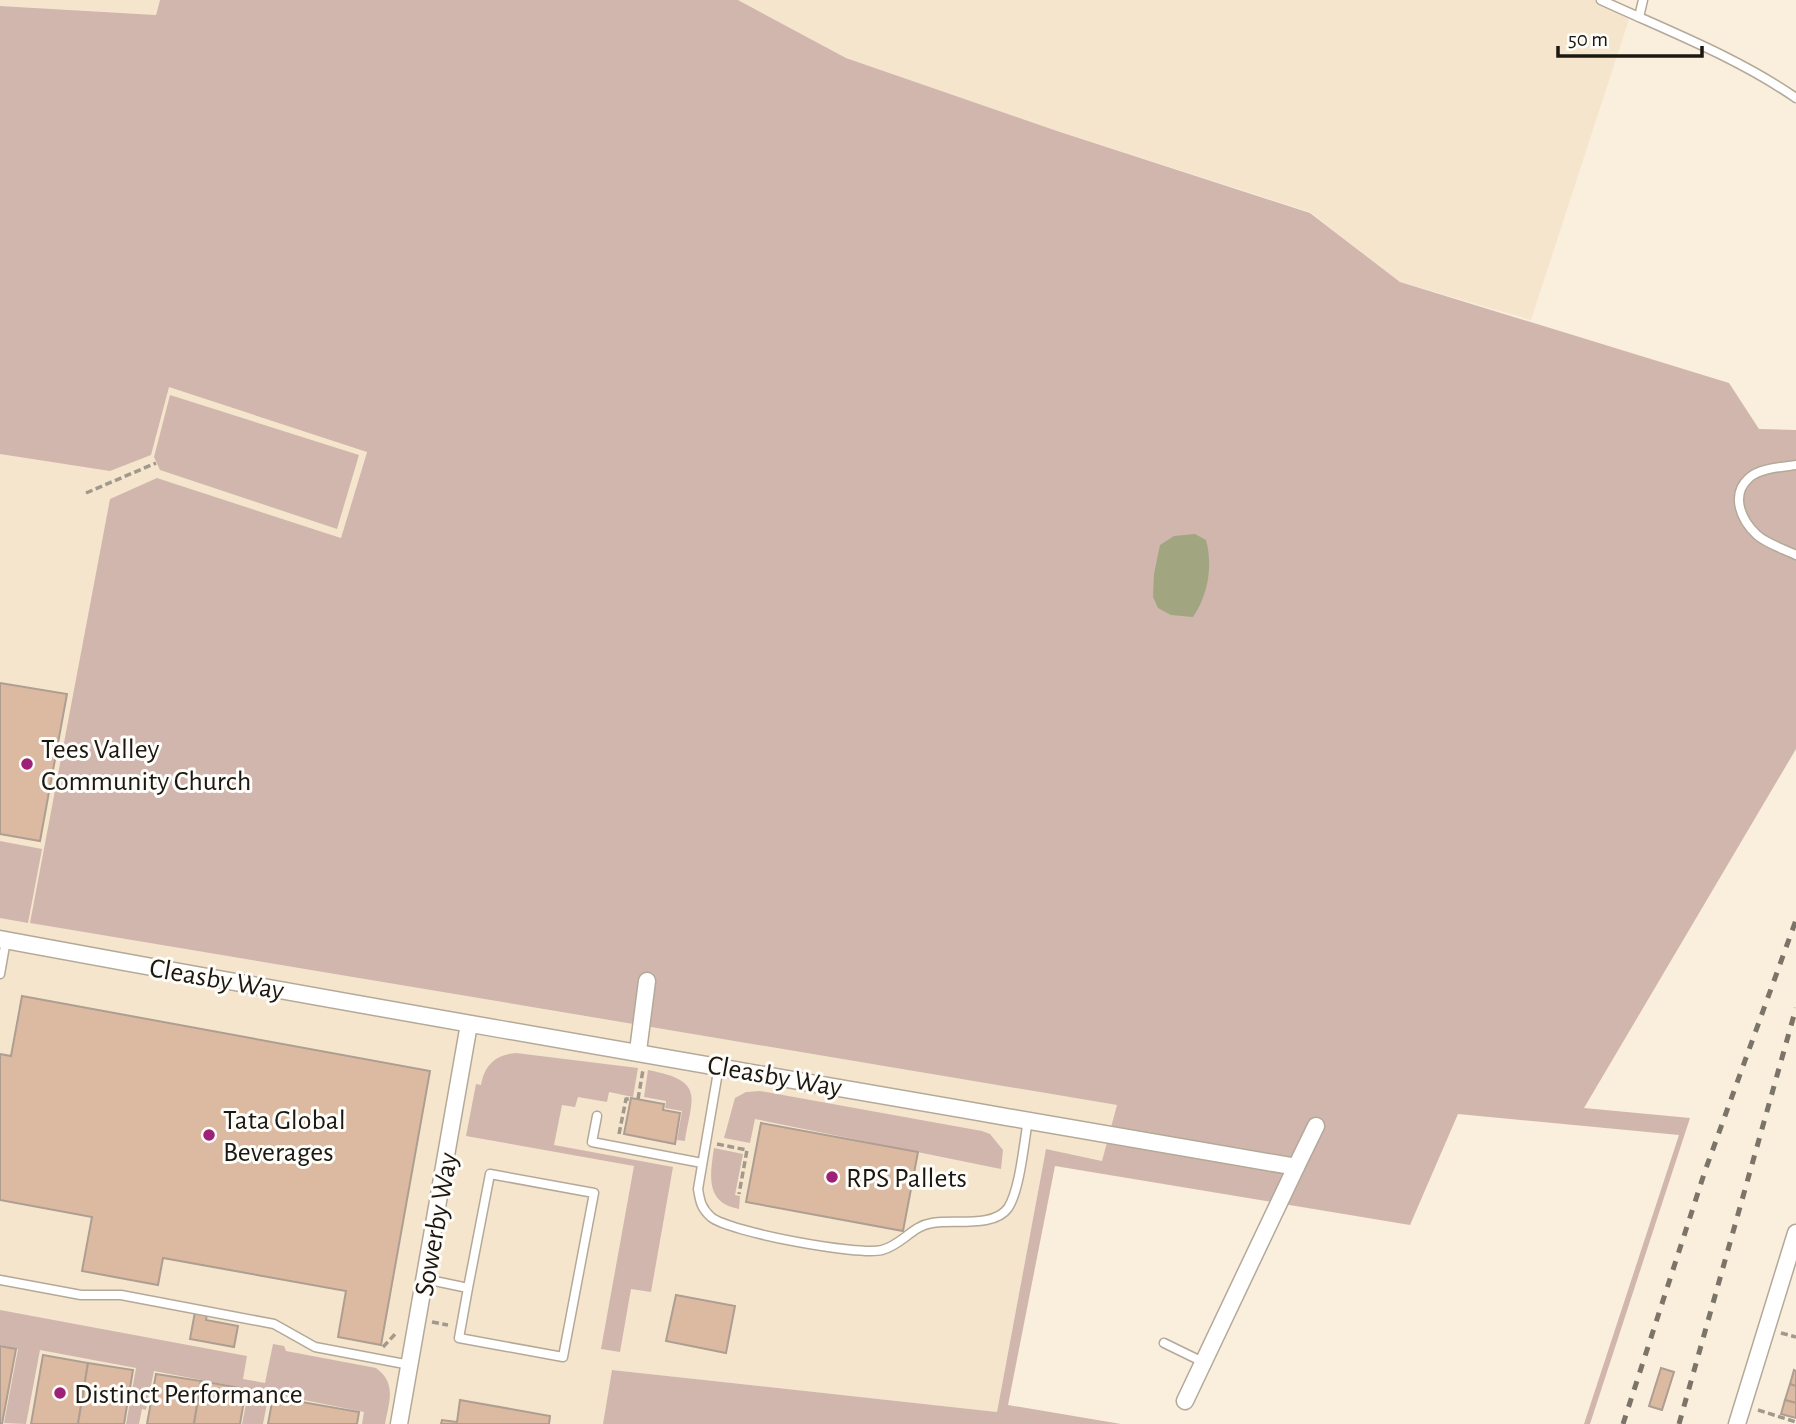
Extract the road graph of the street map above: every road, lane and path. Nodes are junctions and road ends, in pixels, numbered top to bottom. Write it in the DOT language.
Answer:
graph roads {
  1 [pos="1601,0"];
  2 [pos="1643,0"];
  3 [pos="1639,17"];
  4 [pos="1796,98"];
  5 [pos="156,463"];
  6 [pos="1796,465"];
  7 [pos="86,493"];
  8 [pos="1796,555"];
  9 [pos="3,939"];
  10 [pos="0,974"];
  11 [pos="648,981"];
  12 [pos="469,1024"];
  13 [pos="641,1058"];
  14 [pos="719,1066"];
  15 [pos="638,1099"];
  16 [pos="631,1100"];
  17 [pos="597,1116"];
  18 [pos="1028,1119"];
  19 [pos="1316,1126"];
  20 [pos="618,1138"];
  21 [pos="706,1142"];
  22 [pos="702,1163"];
  23 [pos="1296,1167"];
  24 [pos="739,1194"];
  25 [pos="1796,1233"];
  26 [pos="1793,1250"];
  27 [pos="425,1279"];
  28 [pos="0,1280"];
  29 [pos="468,1288"];
  30 [pos="1164,1343"];
  31 [pos="1203,1363"];
  32 [pos="410,1365"];
  33 [pos="1185,1401"];
  34 [pos="1742,1405"];
  35 [pos="1796,1422"];
  36 [pos="399,1424"];
  37 [pos="1737,1424"];
  1 -- 3 [label="lane"];
  2 -- 3 [label="lane"];
  3 -- 4 [label="lane"];
  5 -- 7 [label="path"];
  6 -- 8 [label="lane"];
  9 -- 10 [label="lane"];
  9 -- 12 [label="street, Cleasby Way"];
  11 -- 13 [label="street"];
  12 -- 13 [label="street, Cleasby Way"];
  12 -- 27 [label="street, Sowerby Way"];
  13 -- 14 [label="street, Cleasby Way"];
  13 -- 15 [label="path"];
  14 -- 18 [label="street, Cleasby Way"];
  14 -- 21 [label="lane"];
  16 -- 20 [label="path"];
  17 -- 22 [label="lane"];
  18 -- 22 [label="lane"];
  18 -- 23 [label="street, Cleasby Way"];
  19 -- 23 [label="street"];
  21 -- 22 [label="lane"];
  21 -- 24 [label="path"];
  23 -- 31 [label="street"];
  25 -- 26 [label="street"];
  26 -- 34 [label="street"];
  27 -- 29 [label="lane"];
  27 -- 32 [label="street, Sowerby Way"];
  28 -- 32 [label="lane"];
  29 -- 29 [label="lane"];
  30 -- 31 [label="lane"];
  31 -- 33 [label="street"];
  32 -- 36 [label="street, Sowerby Way"];
  34 -- 35 [label="path"];
  34 -- 37 [label="street"];
}
